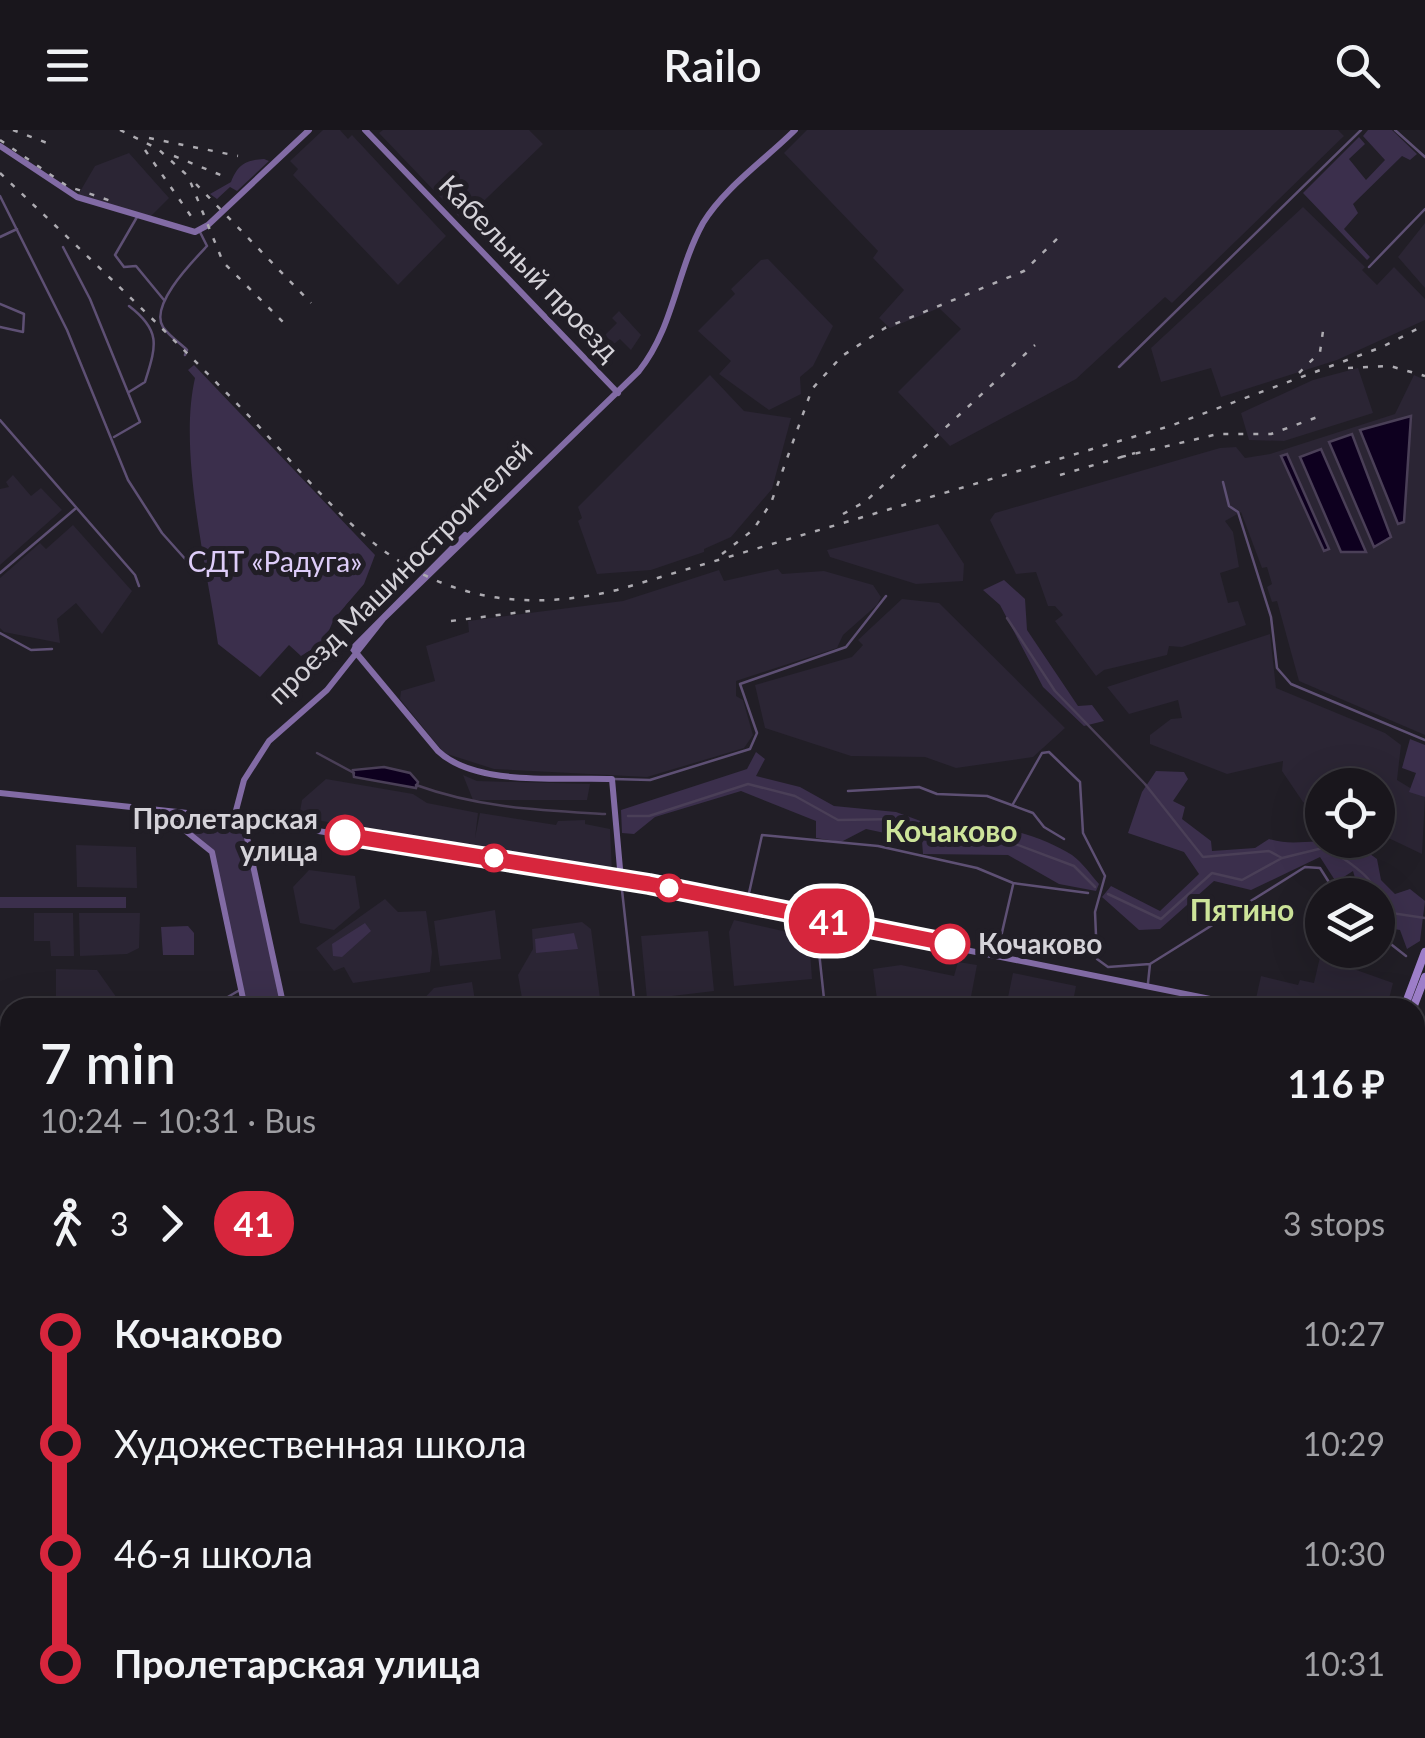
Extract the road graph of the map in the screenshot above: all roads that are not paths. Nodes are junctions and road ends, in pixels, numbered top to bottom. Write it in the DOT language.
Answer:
graph roads {
  1 [pos="308,130"];
  2 [pos="365,130"];
  3 [pos="793,130"];
  4 [pos="1362,130"];
  5 [pos="1396,130"];
  6 [pos="0,146"];
  7 [pos="1425,157"];
  8 [pos="0,196"];
  9 [pos="1425,209"];
  10 [pos="137,217"];
  11 [pos="16,229"];
  12 [pos="200,230"];
  13 [pos="0,237"];
  14 [pos="63,246"];
  15 [pos="1369,267"];
  16 [pos="165,301"];
  17 [pos="0,304"];
  18 [pos="129,306"];
  19 [pos="0,327"];
  20 [pos="185,354"];
  21 [pos="1119,367"];
  22 [pos="127,392"];
  23 [pos="617,392"];
  24 [pos="0,420"];
  25 [pos="112,438"];
  26 [pos="1222,482"];
  27 [pos="76,508"];
  28 [pos="187,561"];
  29 [pos="0,573"];
  30 [pos="140,586"];
  31 [pos="886,596"];
  32 [pos="0,633"];
  33 [pos="52,650"];
  34 [pos="354,650"];
  35 [pos="1425,740"];
  36 [pos="612,780"];
  37 [pos="848,791"];
  38 [pos="0,793"];
  39 [pos="1014,804"];
  40 [pos="160,810"];
  41 [pos="236,819"];
  42 [pos="1064,839"];
  43 [pos="1325,878"];
  44 [pos="621,880"];
  45 [pos="1016,882"];
  46 [pos="1088,892"];
  47 [pos="746,904"];
  48 [pos="815,918"];
  49 [pos="1395,947"];
  50 [pos="1425,952"];
  51 [pos="997,954"];
  52 [pos="1406,956"];
  53 [pos="1150,964"];
  54 [pos="1148,984"];
  55 [pos="241,989"];
  56 [pos="226,998"];
  57 [pos="243,998"];
  58 [pos="281,998"];
  59 [pos="634,998"];
  60 [pos="824,998"];
  61 [pos="1210,998"];
  62 [pos="1411,998"];
  1 -- 12 [label="main road"];
  2 -- 23 [label="main road, Кабельный проезд"];
  3 -- 23 [label="main road, проезд Машиностроителей"];
  4 -- 21 [label="street"];
  5 -- 7 [label="street"];
  6 -- 10 [label="main road"];
  8 -- 11 [label="street"];
  9 -- 15 [label="street"];
  10 -- 12 [label="main road"];
  10 -- 16 [label="street"];
  11 -- 13 [label="street"];
  11 -- 25 [label="street"];
  12 -- 16 [label="street"];
  14 -- 22 [label="street"];
  16 -- 20 [label="street"];
  17 -- 19 [label="street"];
  18 -- 22 [label="street"];
  22 -- 25 [label="street"];
  23 -- 34 [label="main road, проезд Машиностроителей"];
  24 -- 27 [label="street"];
  25 -- 28 [label="street"];
  26 -- 35 [label="street"];
  27 -- 29 [label="street"];
  27 -- 30 [label="street"];
  31 -- 36 [label="street"];
  32 -- 33 [label="street"];
  34 -- 36 [label="main road"];
  34 -- 41 [label="main road, проезд Машиностроителей"];
  36 -- 44 [label="main road"];
  37 -- 39 [label="street"];
  38 -- 40 [label="main road"];
  39 -- 42 [label="street"];
  39 -- 53 [label="street"];
  40 -- 41 [label="main road"];
  40 -- 55 [label="main road"];
  41 -- 44 [label="main road"];
  41 -- 58 [label="main road"];
  43 -- 53 [label="street"];
  44 -- 47 [label="main road"];
  44 -- 59 [label="street"];
  45 -- 46 [label="street"];
  45 -- 47 [label="street"];
  45 -- 51 [label="street"];
  47 -- 48 [label="main road"];
  48 -- 51 [label="main road"];
  48 -- 60 [label="street"];
  49 -- 52 [label="street"];
  50 -- 62 [label="main road"];
  51 -- 54 [label="main road"];
  53 -- 54 [label="street"];
  54 -- 61 [label="main road"];
  55 -- 56 [label="street"];
  55 -- 57 [label="main road"];
}
